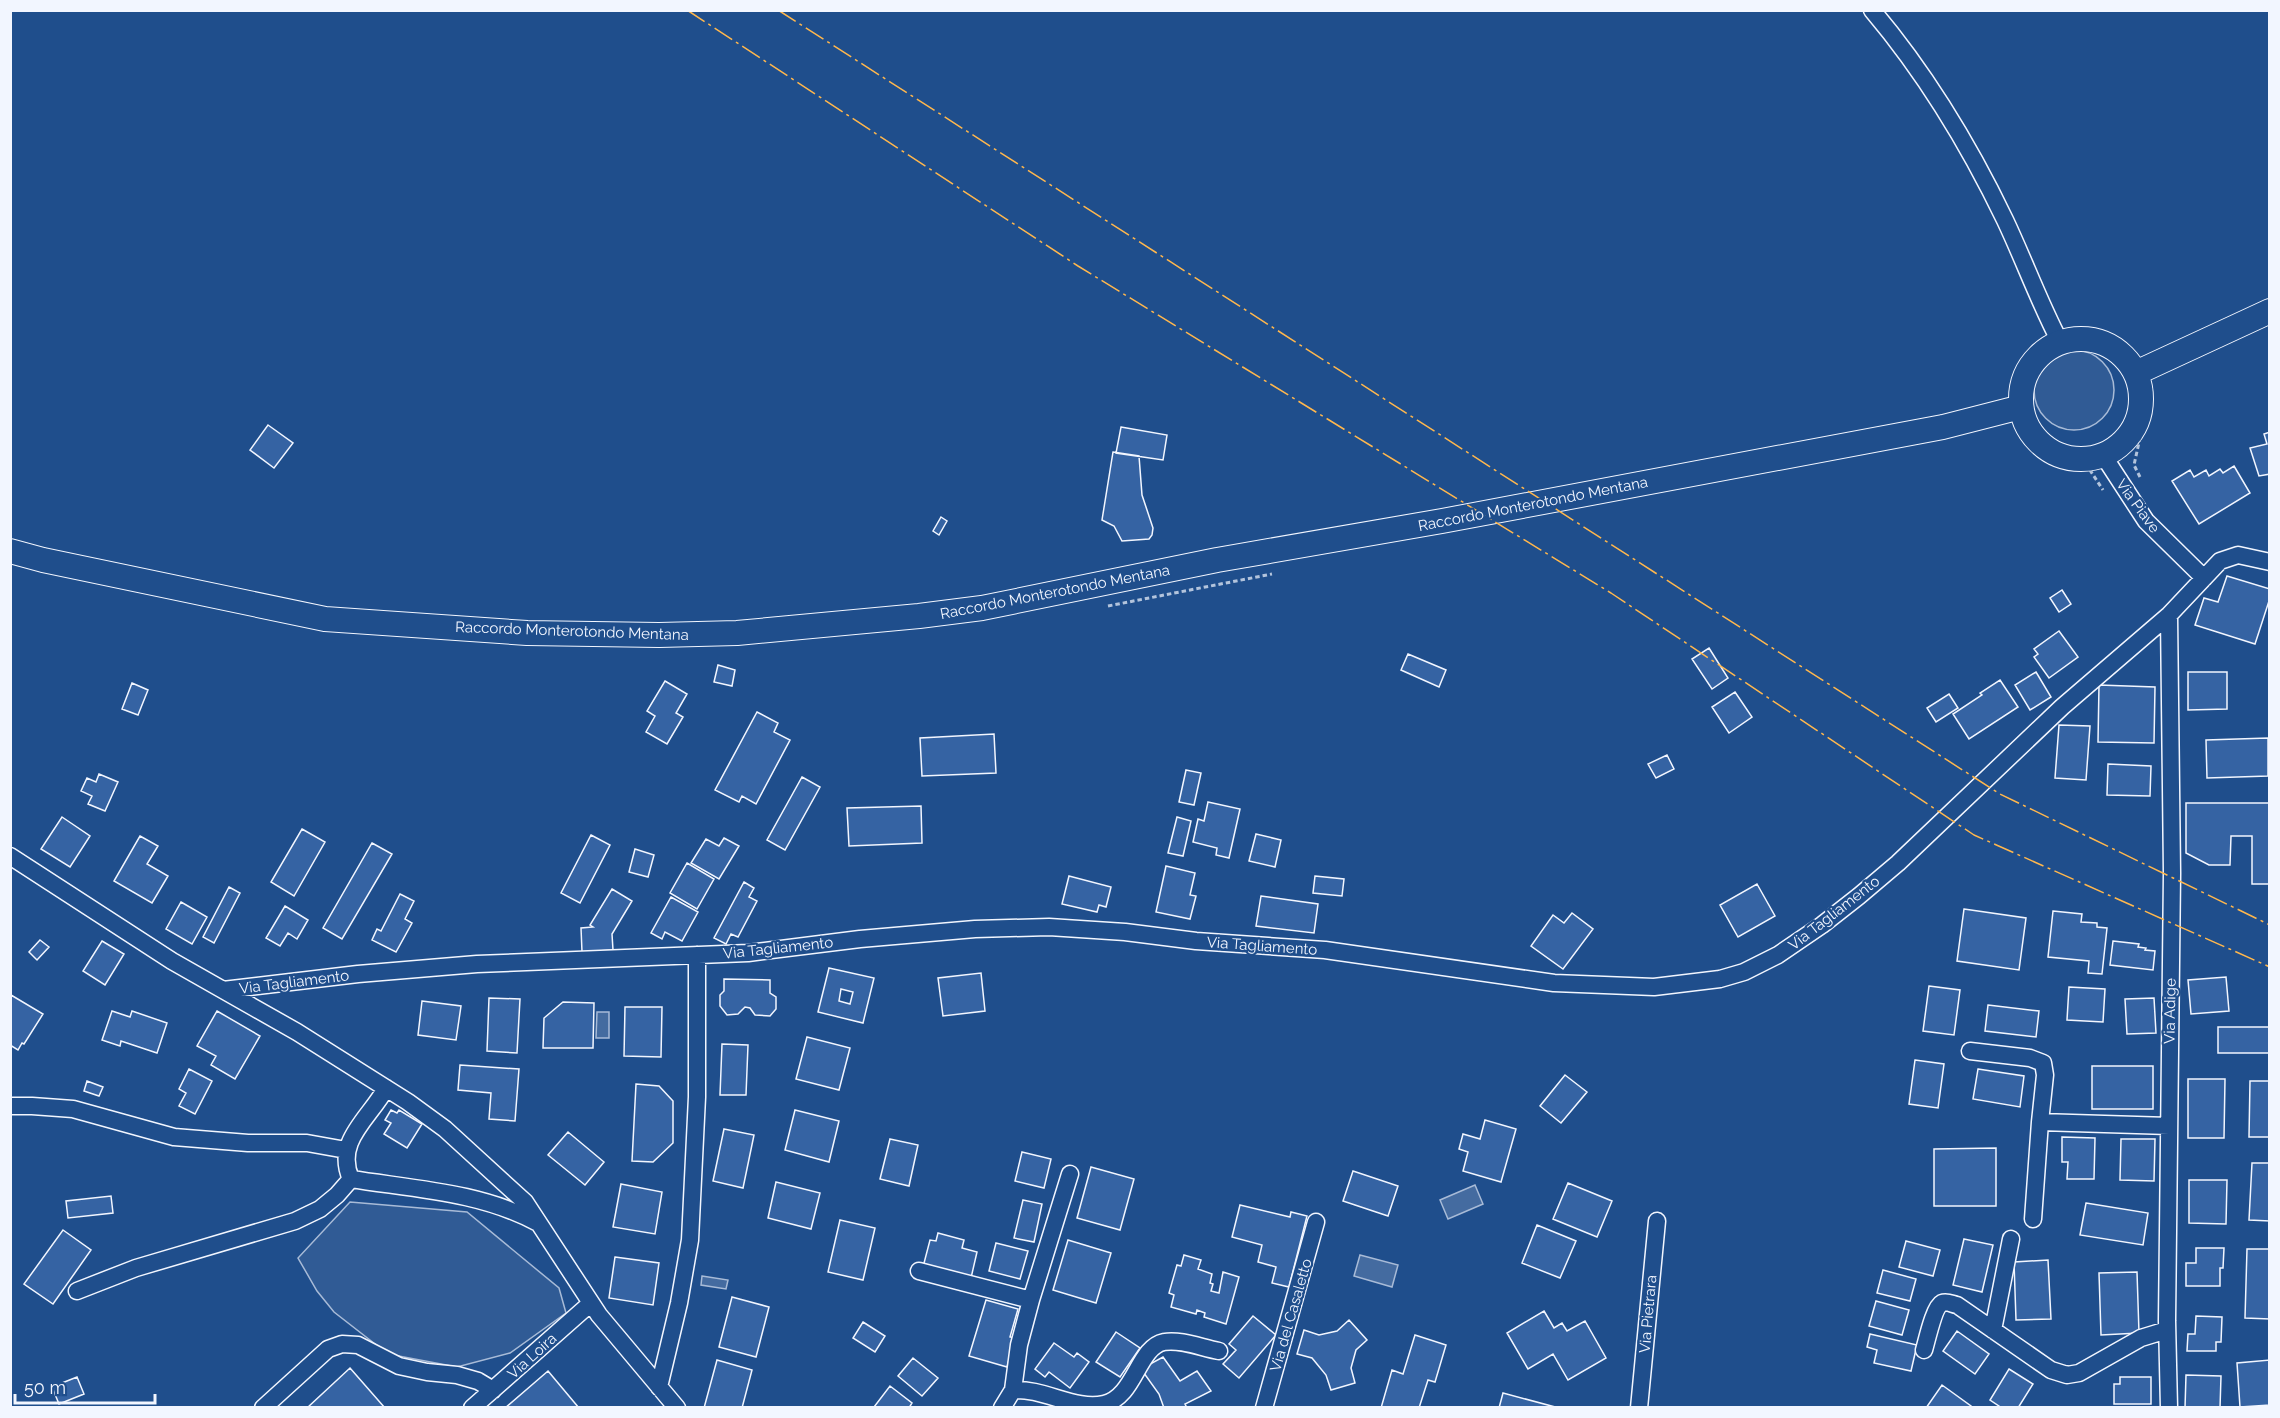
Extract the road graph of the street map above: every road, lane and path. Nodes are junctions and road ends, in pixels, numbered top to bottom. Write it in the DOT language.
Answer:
graph roads {
  1 [pos="1872,10"];
  2 [pos="2270,311"];
  3 [pos="2060,342"];
  4 [pos="2136,373"];
  5 [pos="2021,407"];
  6 [pos="2103,455"];
  7 [pos="10,551"];
  8 [pos="2270,562"];
  9 [pos="2204,578"];
  10 [pos="2169,615"];
  11 [pos="10,856"];
  12 [pos="697,955"];
  13 [pos="223,990"];
  14 [pos="1970,1051"];
  15 [pos="386,1088"];
  16 [pos="10,1106"];
  17 [pos="2040,1122"];
  18 [pos="2169,1125"];
  19 [pos="346,1150"];
  20 [pos="1070,1174"];
  21 [pos="351,1179"];
  22 [pos="2034,1219"];
  23 [pos="1657,1221"];
  24 [pos="1316,1222"];
  25 [pos="539,1223"];
  26 [pos="2011,1239"];
  27 [pos="919,1271"];
  28 [pos="77,1291"];
  29 [pos="1031,1300"];
  30 [pos="591,1303"];
  31 [pos="1993,1330"];
  32 [pos="2167,1330"];
  33 [pos="1924,1350"];
  34 [pos="1219,1351"];
  35 [pos="659,1387"];
  36 [pos="493,1390"];
  37 [pos="1013,1390"];
  38 [pos="263,1407"];
  39 [pos="472,1407"];
  40 [pos="677,1407"];
  41 [pos="1002,1407"];
  42 [pos="1264,1407"];
  43 [pos="1639,1407"];
  44 [pos="2169,1407"];
  1 -- 3 [label="street"];
  2 -- 4 [label="main road"];
  3 -- 4 [label="main road"];
  3 -- 5 [label="main road"];
  4 -- 6 [label="main road"];
  5 -- 6 [label="main road"];
  5 -- 7 [label="main road, Raccordo Monterotondo Mentana"];
  6 -- 9 [label="street, Via Piave"];
  8 -- 9 [label="street, Via Tagliamento"];
  9 -- 10 [label="street, Via Tagliamento"];
  10 -- 12 [label="street, Via Tagliamento"];
  10 -- 18 [label="street, Via Adige"];
  11 -- 13 [label="street"];
  12 -- 13 [label="street, Via Tagliamento"];
  12 -- 35 [label="street"];
  13 -- 15 [label="street"];
  14 -- 17 [label="street"];
  15 -- 19 [label="street"];
  15 -- 25 [label="street"];
  16 -- 19 [label="street"];
  17 -- 18 [label="street"];
  17 -- 22 [label="street"];
  18 -- 32 [label="street, Via Adige"];
  19 -- 21 [label="street"];
  20 -- 29 [label="street"];
  21 -- 25 [label="street"];
  21 -- 28 [label="street"];
  23 -- 43 [label="street, Via Pietrara"];
  24 -- 42 [label="street, Via del Casaletto"];
  25 -- 30 [label="street"];
  26 -- 31 [label="street"];
  27 -- 29 [label="street"];
  29 -- 37 [label="street"];
  30 -- 35 [label="street"];
  30 -- 36 [label="street, Via Loira"];
  31 -- 32 [label="street"];
  31 -- 33 [label="street"];
  32 -- 44 [label="street, Via Adige"];
  34 -- 37 [label="street"];
  35 -- 40 [label="street"];
  36 -- 38 [label="street"];
  36 -- 39 [label="street, Via Loira"];
  37 -- 41 [label="street"];
}
